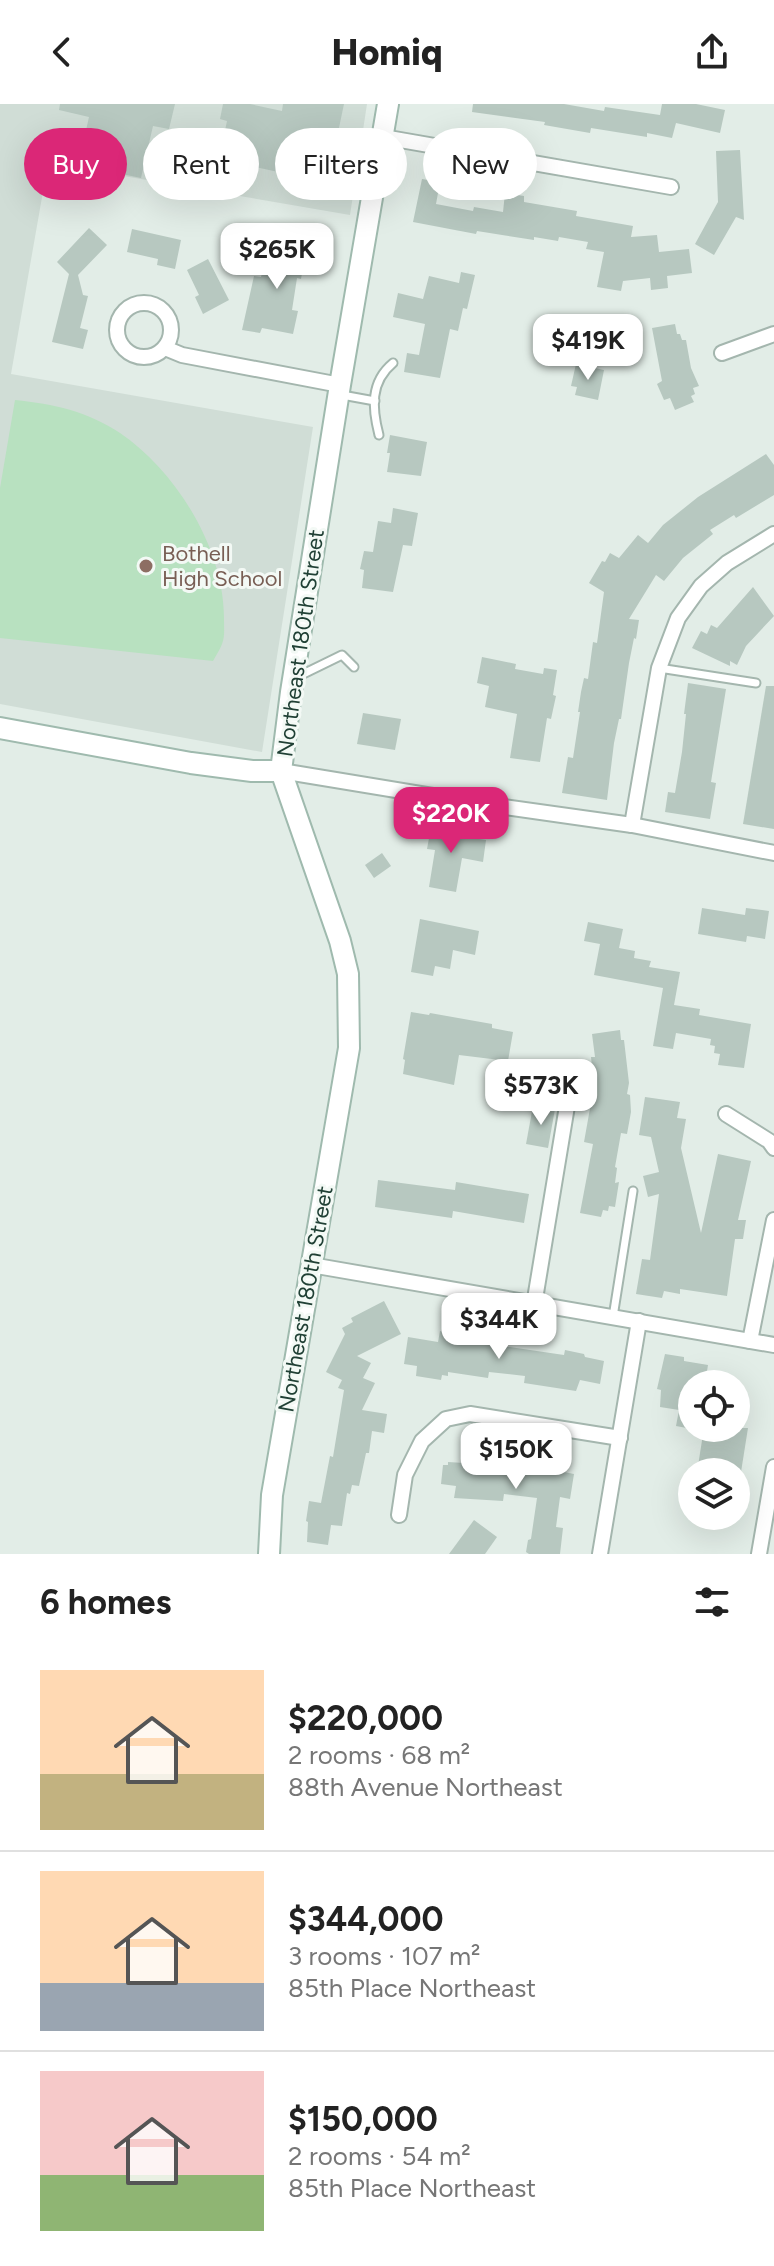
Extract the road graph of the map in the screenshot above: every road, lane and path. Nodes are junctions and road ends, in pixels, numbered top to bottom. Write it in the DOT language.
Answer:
graph roads {
  1 [pos="388,104"];
  2 [pos="384,128"];
  3 [pos="407,141"];
  4 [pos="671,187"];
  5 [pos="372,200"];
  6 [pos="774,334"];
  7 [pos="165,348"];
  8 [pos="722,353"];
  9 [pos="393,363"];
  10 [pos="339,390"];
  11 [pos="375,401"];
  12 [pos="379,435"];
  13 [pos="774,534"];
  14 [pos="354,667"];
  15 [pos="659,668"];
  16 [pos="293,679"];
  17 [pos="756,683"];
  18 [pos="0,728"];
  19 [pos="281,771"];
  20 [pos="632,825"];
  21 [pos="774,853"];
  22 [pos="571,1082"];
  23 [pos="726,1114"];
  24 [pos="774,1148"];
  25 [pos="633,1191"];
  26 [pos="774,1220"];
  27 [pos="311,1265"];
  28 [pos="534,1305"];
  29 [pos="613,1317"];
  30 [pos="639,1321"];
  31 [pos="750,1341"];
  32 [pos="774,1345"];
  33 [pos="620,1438"];
  34 [pos="774,1467"];
  35 [pos="399,1515"];
  36 [pos="269,1554"];
  37 [pos="600,1554"];
  38 [pos="759,1554"];
  1 -- 2 [label="street, Northeast 180th Street"];
  3 -- 4 [label="street"];
  5 -- 10 [label="street, Northeast 180th Street"];
  6 -- 8 [label="street"];
  7 -- 10 [label="street"];
  9 -- 11 [label="lane"];
  10 -- 11 [label="lane"];
  10 -- 16 [label="street, Northeast 180th Street"];
  11 -- 12 [label="lane"];
  13 -- 15 [label="street"];
  14 -- 16 [label="lane"];
  15 -- 17 [label="lane"];
  15 -- 20 [label="street"];
  16 -- 19 [label="street, Northeast 180th Street"];
  18 -- 19 [label="street"];
  19 -- 20 [label="street"];
  19 -- 27 [label="street, Northeast 180th Street"];
  20 -- 21 [label="street"];
  22 -- 28 [label="street"];
  23 -- 24 [label="street"];
  25 -- 29 [label="lane"];
  26 -- 31 [label="street"];
  27 -- 28 [label="street"];
  27 -- 36 [label="street, Northeast 180th Street"];
  28 -- 29 [label="street"];
  29 -- 30 [label="street"];
  30 -- 31 [label="street"];
  30 -- 33 [label="street"];
  31 -- 32 [label="street"];
  33 -- 35 [label="street"];
  33 -- 37 [label="street"];
  34 -- 38 [label="street"];
}
